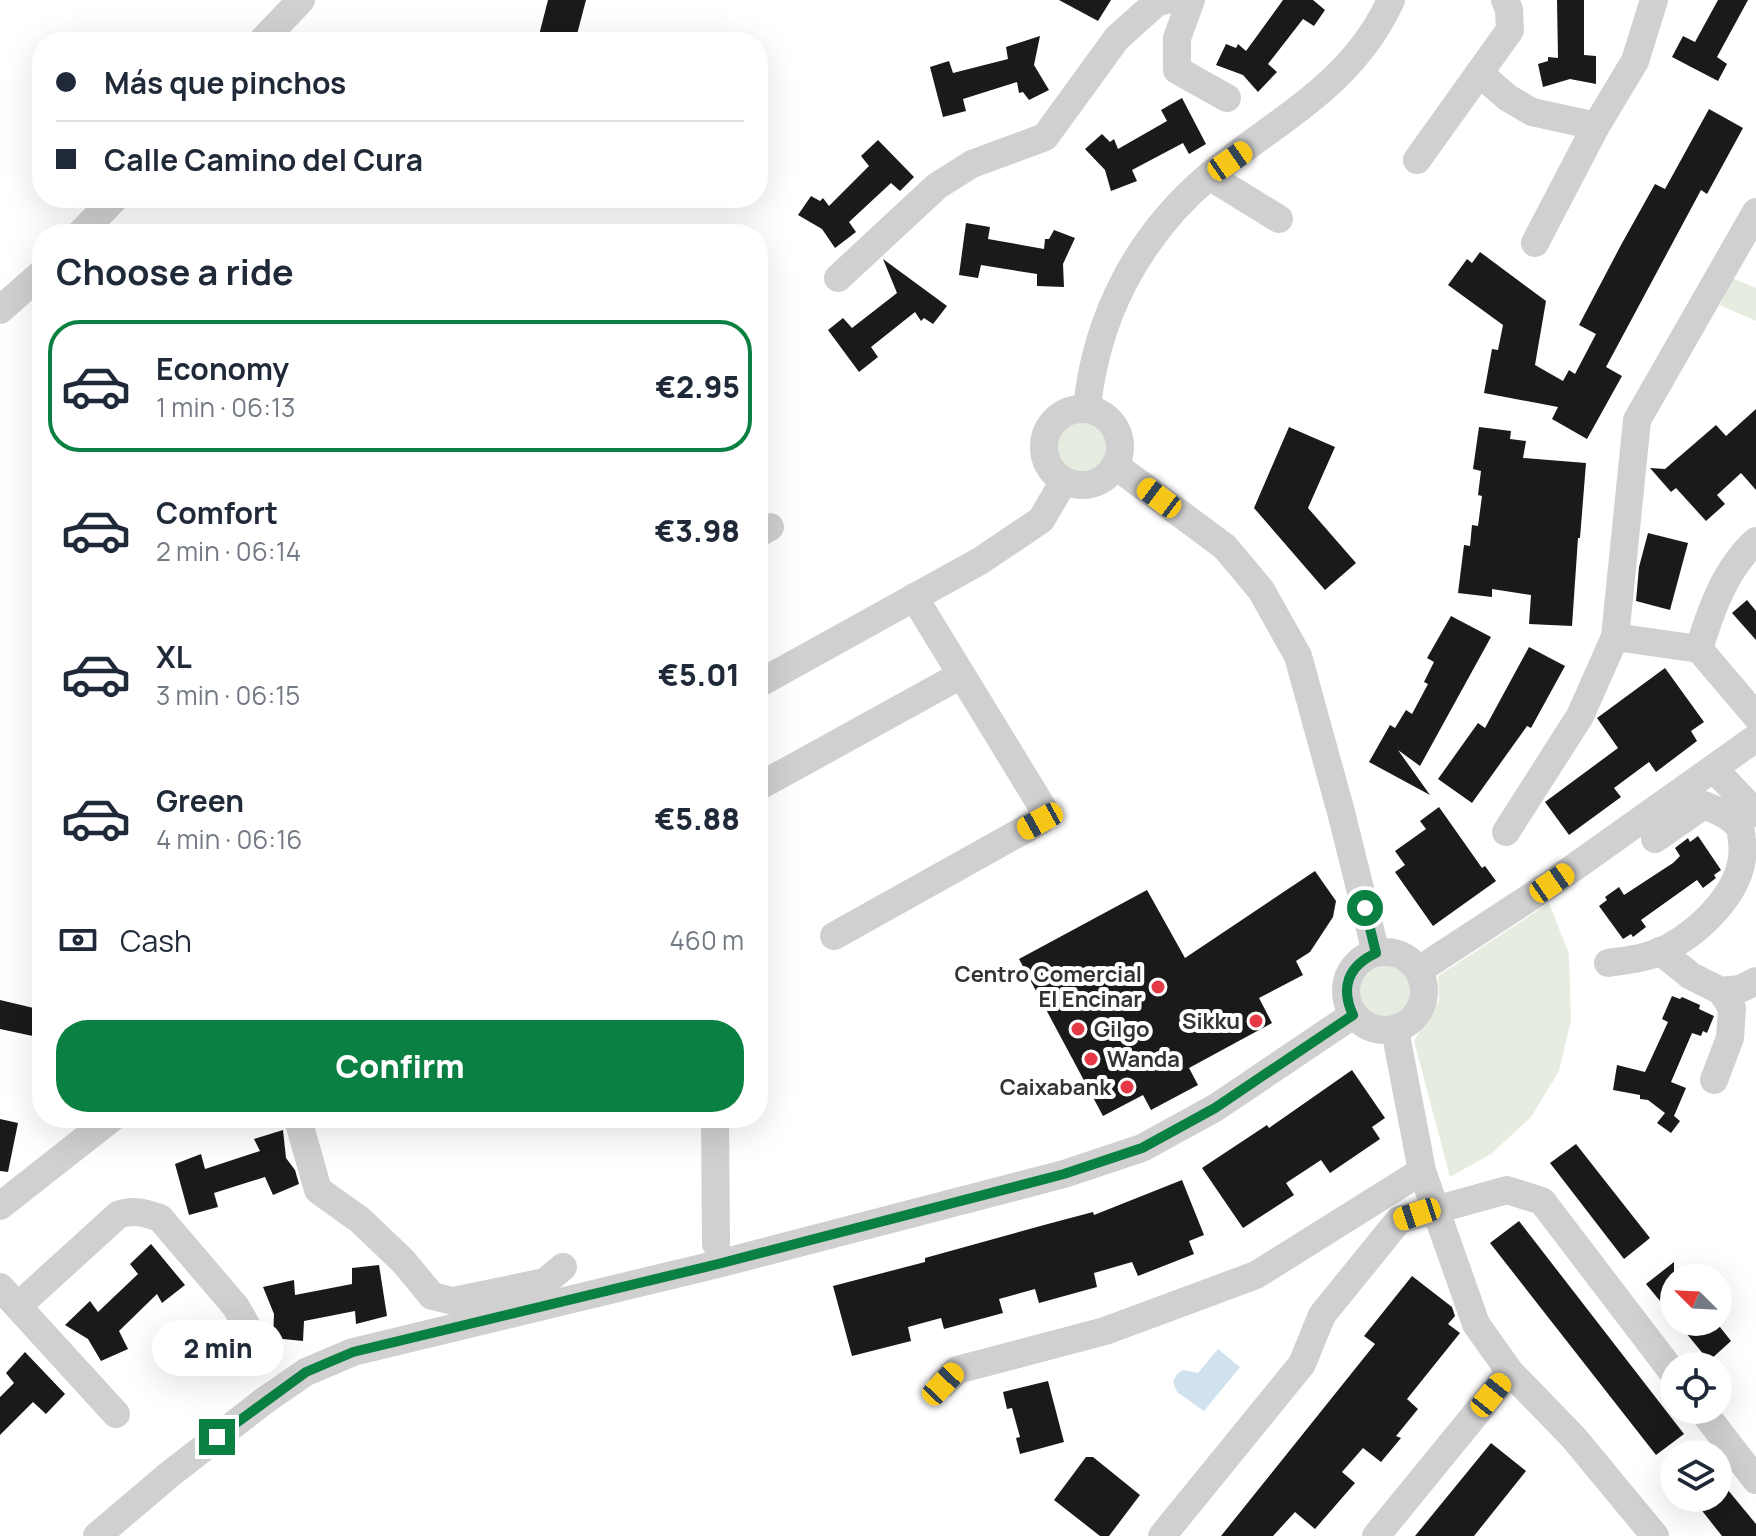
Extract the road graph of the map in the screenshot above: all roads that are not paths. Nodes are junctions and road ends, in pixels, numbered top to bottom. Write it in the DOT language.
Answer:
graph roads {
  1 [pos="301,0"];
  2 [pos="1166,0"];
  3 [pos="1191,0"];
  4 [pos="1391,0"];
  5 [pos="1505,0"];
  6 [pos="1654,0"];
  7 [pos="271,32"];
  8 [pos="1479,73"];
  9 [pos="1227,98"];
  10 [pos="1596,126"];
  11 [pos="1417,160"];
  12 [pos="1209,176"];
  13 [pos="105,208"];
  14 [pos="1756,212"];
  15 [pos="1279,219"];
  16 [pos="90,224"];
  17 [pos="1535,243"];
  18 [pos="838,278"];
  19 [pos="32,282"];
  20 [pos="0,310"];
  21 [pos="1087,408"];
  22 [pos="1116,466"];
  23 [pos="1064,481"];
  24 [pos="1756,541"];
  25 [pos="914,597"];
  26 [pos="1615,637"];
  27 [pos="1699,649"];
  28 [pos="961,675"];
  29 [pos="768,678"];
  30 [pos="1756,716"];
  31 [pos="1756,738"];
  32 [pos="1714,769"];
  33 [pos="768,781"];
  34 [pos="1756,813"];
  35 [pos="1506,832"];
  36 [pos="1655,839"];
  37 [pos="1748,874"];
  38 [pos="834,936"];
  39 [pos="1660,951"];
  40 [pos="1376,953"];
  41 [pos="1608,963"];
  42 [pos="1419,970"];
  43 [pos="1756,981"];
  44 [pos="1721,991"];
  45 [pos="1353,1015"];
  46 [pos="1395,1030"];
  47 [pos="1714,1080"];
  48 [pos="99,1128"];
  49 [pos="300,1128"];
  50 [pos="715,1128"];
  51 [pos="1422,1171"];
  52 [pos="0,1206"];
  53 [pos="1435,1208"];
  54 [pos="716,1244"];
  55 [pos="563,1267"];
  56 [pos="9,1296"];
  57 [pos="249,1330"];
  58 [pos="1660,1356"];
  59 [pos="1510,1372"];
  60 [pos="943,1384"];
  61 [pos="116,1414"];
  62 [pos="1713,1424"];
  63 [pos="1756,1480"];
  64 [pos="97,1536"];
  65 [pos="1162,1536"];
  66 [pos="1376,1536"];
  67 [pos="1655,1536"];
  1 -- 7 [label="street"];
  2 -- 18 [label="street"];
  3 -- 9 [label="street"];
  4 -- 12 [label="street"];
  5 -- 8 [label="street"];
  6 -- 10 [label="street"];
  8 -- 10 [label="street"];
  8 -- 11 [label="street"];
  10 -- 17 [label="street"];
  12 -- 15 [label="street"];
  12 -- 21 [label="street"];
  13 -- 16 [label="street"];
  14 -- 26 [label="street"];
  19 -- 20 [label="street"];
  21 -- 22 [label="street"];
  21 -- 23 [label="street"];
  22 -- 23 [label="street"];
  22 -- 40 [label="street"];
  23 -- 25 [label="street"];
  24 -- 27 [label="street"];
  25 -- 28 [label="street"];
  25 -- 29 [label="street"];
  26 -- 27 [label="street"];
  26 -- 35 [label="street"];
  27 -- 30 [label="street"];
  28 -- 33 [label="street"];
  28 -- 38 [label="street"];
  31 -- 32 [label="street"];
  32 -- 34 [label="street"];
  32 -- 42 [label="street"];
  36 -- 37 [label="street"];
  37 -- 39 [label="street"];
  39 -- 41 [label="street"];
  39 -- 44 [label="street"];
  40 -- 42 [label="street"];
  40 -- 45 [label="street"];
  42 -- 46 [label="street"];
  43 -- 44 [label="street"];
  44 -- 47 [label="street"];
  45 -- 46 [label="street"];
  45 -- 64 [label="street"];
  46 -- 51 [label="street"];
  48 -- 52 [label="street"];
  49 -- 55 [label="street"];
  50 -- 54 [label="street"];
  51 -- 53 [label="street"];
  51 -- 60 [label="street"];
  53 -- 58 [label="street"];
  53 -- 59 [label="street"];
  53 -- 65 [label="street"];
  56 -- 57 [label="street"];
  56 -- 61 [label="street"];
  59 -- 66 [label="street"];
  59 -- 67 [label="street"];
  62 -- 63 [label="street"];
}
